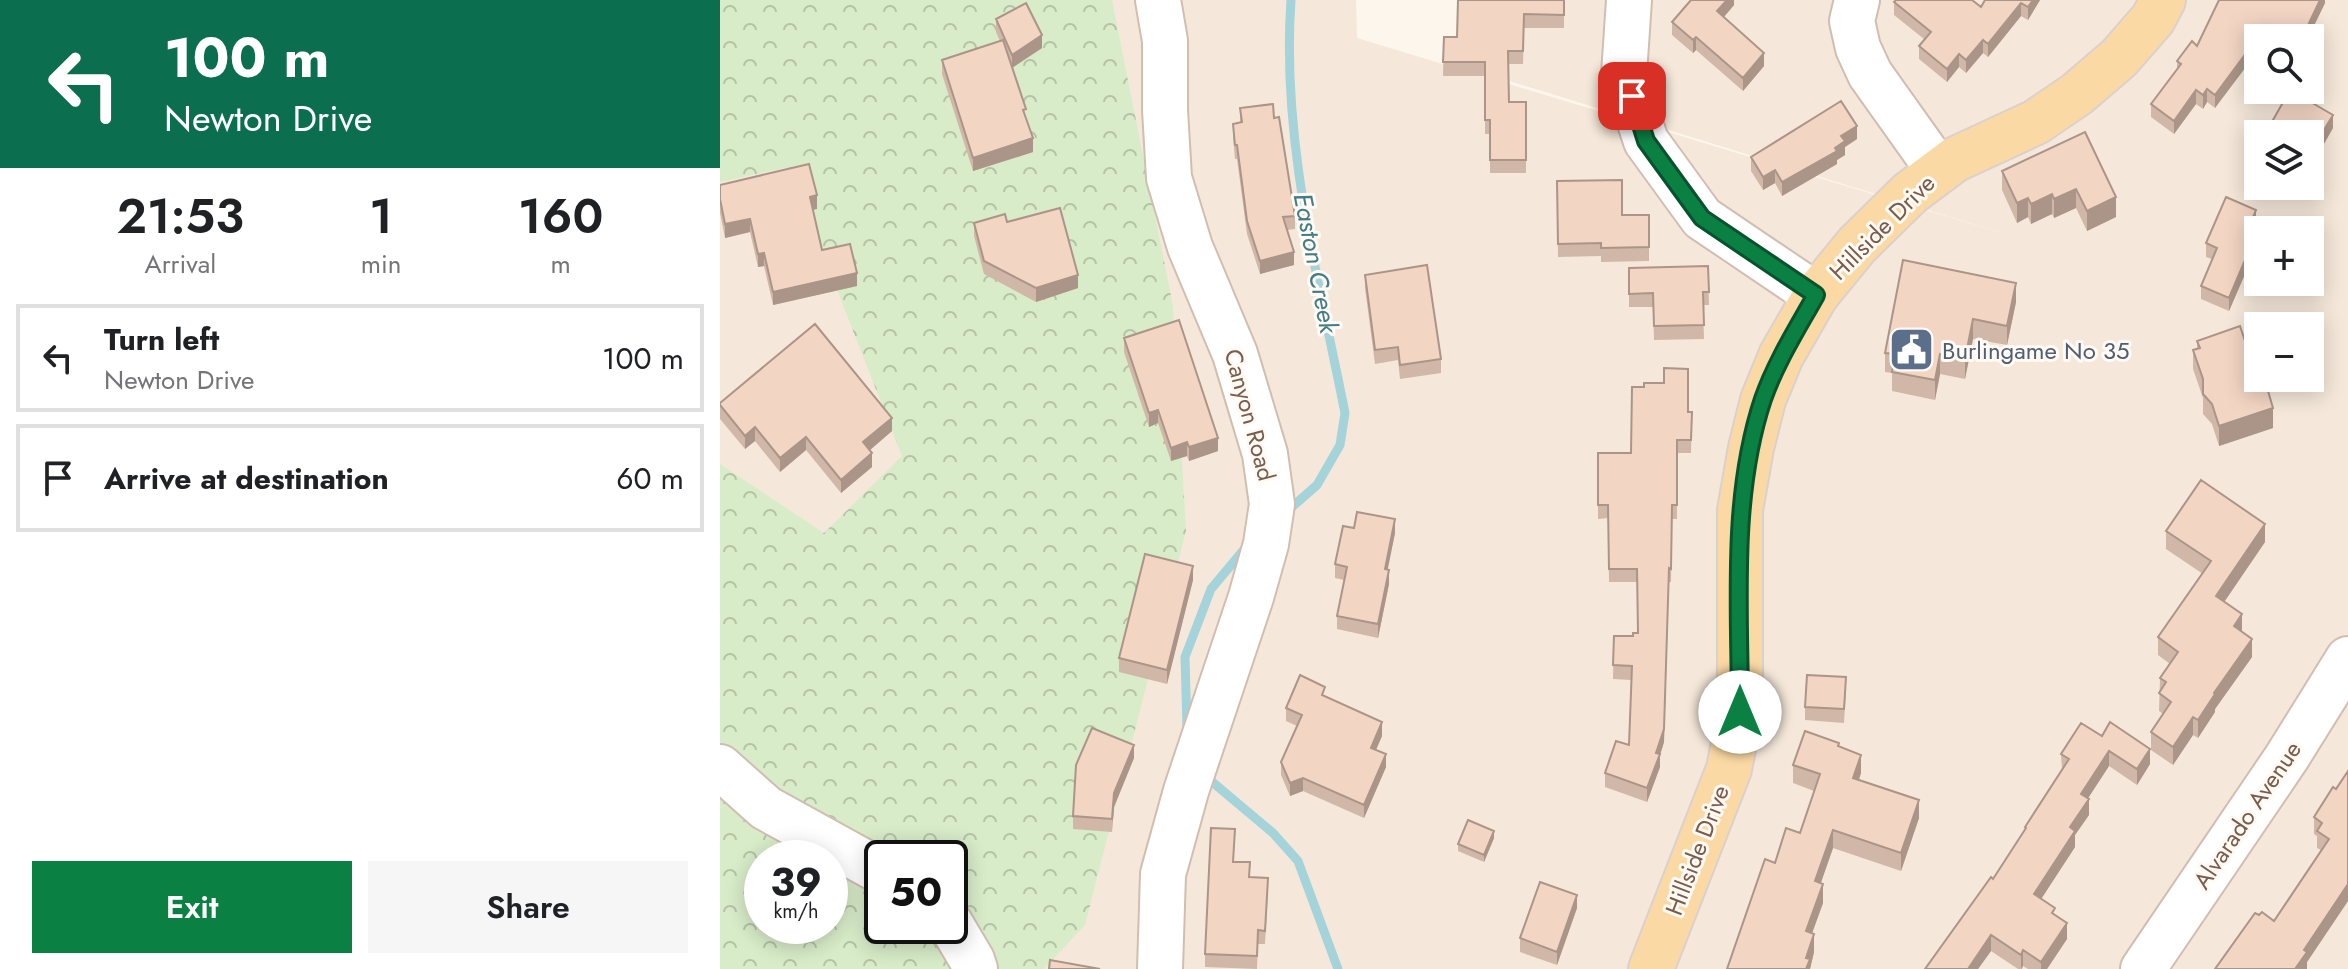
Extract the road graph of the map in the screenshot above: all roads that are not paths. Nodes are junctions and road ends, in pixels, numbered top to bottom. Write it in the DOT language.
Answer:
graph roads {
  1 [pos="1158,0"];
  2 [pos="1629,0"];
  3 [pos="1857,0"];
  4 [pos="2163,0"];
  5 [pos="1939,171"];
  6 [pos="1816,295"];
  7 [pos="2348,659"];
  8 [pos="720,767"];
  9 [pos="864,862"];
  10 [pos="962,944"];
  11 [pos="975,969"];
  12 [pos="1160,969"];
  13 [pos="1651,969"];
  14 [pos="2143,969"];
  1 -- 12 [label="street, Canyon Road"];
  2 -- 6 [label="street"];
  3 -- 5 [label="street"];
  4 -- 5 [label="main road, Hillside Drive"];
  5 -- 6 [label="main road, Hillside Drive"];
  6 -- 13 [label="main road, Hillside Drive"];
  7 -- 14 [label="street, Alvarado Avenue"];
  8 -- 9 [label="street"];
  10 -- 11 [label="street"];
}
